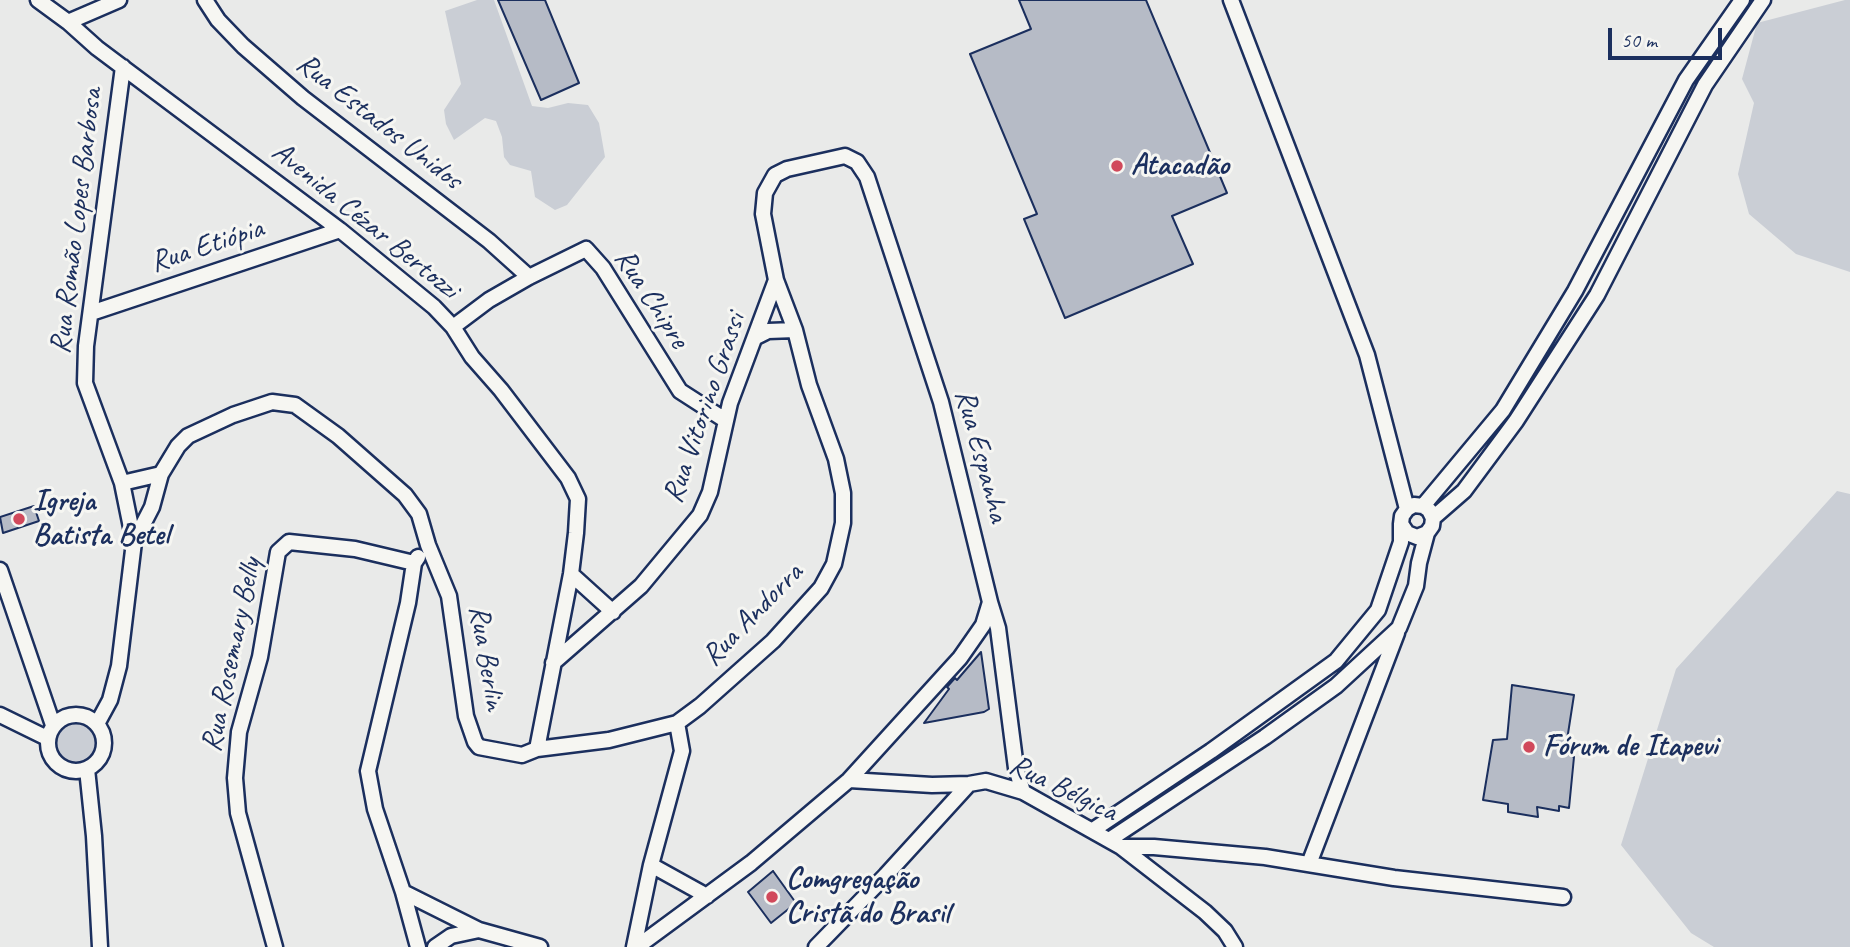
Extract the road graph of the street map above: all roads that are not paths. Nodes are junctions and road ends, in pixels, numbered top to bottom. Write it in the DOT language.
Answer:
graph roads {
  1 [pos="38,0"];
  2 [pos="119,0"];
  3 [pos="205,0"];
  4 [pos="1231,0"];
  5 [pos="1742,0"];
  6 [pos="1763,0"];
  7 [pos="68,22"];
  8 [pos="123,67"];
  9 [pos="804,166"];
  10 [pos="340,230"];
  11 [pos="529,277"];
  12 [pos="776,280"];
  13 [pos="91,313"];
  14 [pos="453,327"];
  15 [pos="795,330"];
  16 [pos="756,337"];
  17 [pos="725,420"];
  18 [pos="161,474"];
  19 [pos="121,483"];
  20 [pos="1406,509"];
  21 [pos="1428,512"];
  22 [pos="1401,524"];
  23 [pos="1427,533"];
  24 [pos="134,542"];
  25 [pos="428,545"];
  26 [pos="414,563"];
  27 [pos="0,570"];
  28 [pos="571,574"];
  29 [pos="990,602"];
  30 [pos="613,612"];
  31 [pos="1399,628"];
  32 [pos="553,663"];
  33 [pos="0,715"];
  34 [pos="677,723"];
  35 [pos="97,724"];
  36 [pos="50,732"];
  37 [pos="537,750"];
  38 [pos="87,769"];
  39 [pos="849,780"];
  40 [pos="969,784"];
  41 [pos="1023,792"];
  42 [pos="1093,830"];
  43 [pos="1115,844"];
  44 [pos="1308,864"];
  45 [pos="651,865"];
  46 [pos="403,891"];
  47 [pos="707,896"];
  48 [pos="1563,897"];
  49 [pos="479,930"];
  50 [pos="100,947"];
  51 [pos="275,947"];
  52 [pos="418,947"];
  53 [pos="435,947"];
  54 [pos="540,947"];
  55 [pos="636,947"];
  56 [pos="816,947"];
  57 [pos="1235,947"];
  1 -- 7 [label="street, Avenida Cézar Bertozzi"];
  2 -- 7 [label="street"];
  3 -- 11 [label="street, Rua Estados Unidos"];
  4 -- 20 [label="street"];
  5 -- 21 [label="street"];
  6 -- 21 [label="street"];
  7 -- 8 [label="street, Avenida Cézar Bertozzi"];
  8 -- 10 [label="street, Avenida Cézar Bertozzi"];
  8 -- 13 [label="street, Rua Romão Lopes Barbosa"];
  9 -- 12 [label="street, Rua Andorra"];
  9 -- 29 [label="street, Rua Espanha"];
  10 -- 13 [label="street, Rua Etiópia"];
  10 -- 14 [label="street, Avenida Cézar Bertozzi"];
  11 -- 14 [label="street, Rua Chipre"];
  11 -- 17 [label="street, Rua Chipre"];
  12 -- 15 [label="street, Rua Andorra"];
  12 -- 16 [label="street, Rua Vitorino Grassi"];
  13 -- 19 [label="street, Rua Romão Lopes Barbosa"];
  14 -- 28 [label="street, Avenida Cézar Bertozzi"];
  15 -- 16 [label="street"];
  15 -- 34 [label="street, Rua Andorra"];
  16 -- 17 [label="street, Rua Vitorino Grassi"];
  17 -- 30 [label="street, Rua Vitorino Grassi"];
  18 -- 19 [label="street"];
  18 -- 24 [label="street"];
  18 -- 25 [label="street"];
  19 -- 24 [label="street, Rua Romão Lopes Barbosa"];
  20 -- 21 [label="street"];
  20 -- 22 [label="street"];
  21 -- 23 [label="street"];
  22 -- 23 [label="street"];
  22 -- 42 [label="street"];
  23 -- 31 [label="street"];
  24 -- 35 [label="street"];
  25 -- 26 [label="street"];
  25 -- 37 [label="street, Rua Berlin"];
  26 -- 46 [label="street"];
  26 -- 51 [label="street, Rua Rosemary Belly"];
  27 -- 36 [label="street"];
  28 -- 30 [label="street"];
  28 -- 32 [label="street, Avenida Cézar Bertozzi"];
  29 -- 39 [label="street"];
  29 -- 41 [label="street"];
  30 -- 32 [label="street, Rua Vitorino Grassi"];
  31 -- 43 [label="street"];
  31 -- 44 [label="street"];
  32 -- 37 [label="street, Avenida Cézar Bertozzi"];
  33 -- 36 [label="street"];
  34 -- 37 [label="street, Rua Berlin"];
  34 -- 45 [label="street"];
  35 -- 36 [label="street"];
  35 -- 38 [label="street"];
  36 -- 38 [label="street"];
  38 -- 50 [label="street"];
  39 -- 40 [label="street, Rua Bélgica"];
  39 -- 47 [label="street"];
  40 -- 41 [label="street, Rua Bélgica"];
  40 -- 56 [label="street"];
  41 -- 42 [label="street, Rua Bélgica"];
  42 -- 43 [label="street, Rua Bélgica"];
  43 -- 44 [label="street, Rua Bélgica"];
  43 -- 57 [label="street"];
  44 -- 48 [label="street, Rua Bélgica"];
  45 -- 47 [label="street"];
  45 -- 55 [label="street"];
  46 -- 49 [label="street"];
  46 -- 52 [label="street"];
  47 -- 55 [label="street"];
  49 -- 53 [label="street"];
  49 -- 54 [label="street"];
}
